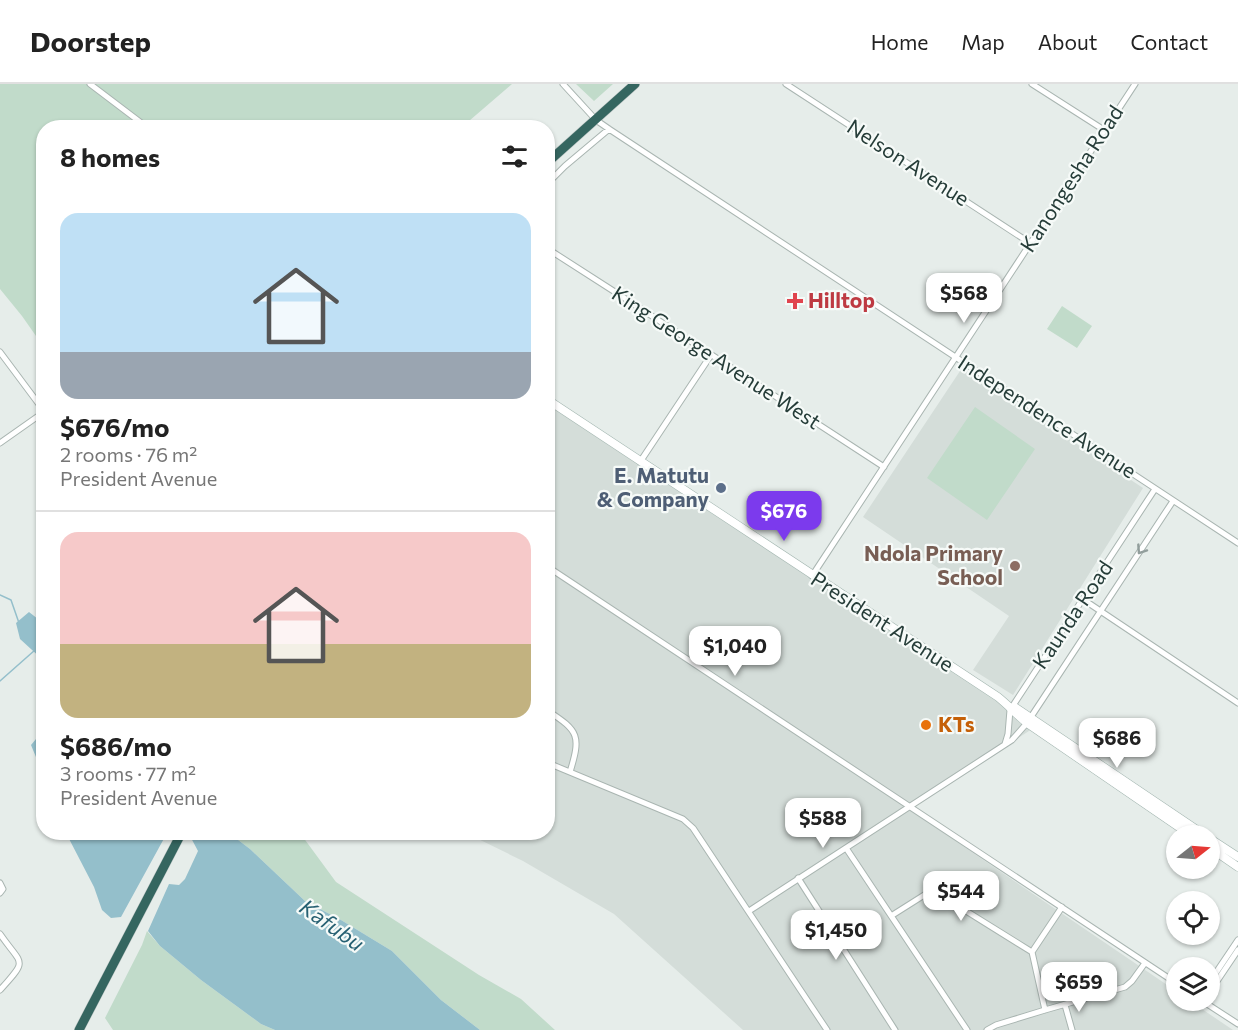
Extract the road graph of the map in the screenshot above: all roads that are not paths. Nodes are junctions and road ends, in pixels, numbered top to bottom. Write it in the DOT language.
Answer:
graph roads {
  1 [pos="90,84"];
  2 [pos="563,84"];
  3 [pos="635,84"];
  4 [pos="786,84"];
  5 [pos="1032,84"];
  6 [pos="1135,84"];
  7 [pos="137,120"];
  8 [pos="596,120"];
  9 [pos="609,129"];
  10 [pos="1104,130"];
  11 [pos="555,156"];
  12 [pos="555,176"];
  13 [pos="1030,243"];
  14 [pos="555,253"];
  15 [pos="0,352"];
  16 [pos="711,355"];
  17 [pos="957,357"];
  18 [pos="36,401"];
  19 [pos="555,405"];
  20 [pos="36,417"];
  21 [pos="0,442"];
  22 [pos="640,462"];
  23 [pos="884,467"];
  24 [pos="1155,489"];
  25 [pos="1173,501"];
  26 [pos="1238,543"];
  27 [pos="555,572"];
  28 [pos="812,576"];
  29 [pos="1084,600"];
  30 [pos="1100,611"];
  31 [pos="1238,703"];
  32 [pos="1010,707"];
  33 [pos="555,715"];
  34 [pos="1028,720"];
  35 [pos="1005,745"];
  36 [pos="555,766"];
  37 [pos="570,772"];
  38 [pos="909,806"];
  39 [pos="1176,825"];
  40 [pos="1189,825"];
  41 [pos="178,840"];
  42 [pos="1220,845"];
  43 [pos="846,848"];
  44 [pos="1220,855"];
  45 [pos="1238,857"];
  46 [pos="1238,867"];
  47 [pos="798,879"];
  48 [pos="0,883"];
  49 [pos="0,892"];
  50 [pos="1062,907"];
  51 [pos="749,911"];
  52 [pos="891,916"];
  53 [pos="1,936"];
  54 [pos="1238,940"];
  55 [pos="1238,950"];
  56 [pos="1032,952"];
  57 [pos="1145,963"];
  58 [pos="1220,967"];
  59 [pos="1166,977"];
  60 [pos="1220,977"];
  61 [pos="0,990"];
  62 [pos="1065,1005"];
  63 [pos="1045,1010"];
  64 [pos="1218,1011"];
  65 [pos="1238,1024"];
  66 [pos="79,1030"];
  67 [pos="827,1030"];
  68 [pos="895,1030"];
  69 [pos="967,1030"];
  70 [pos="987,1030"];
  71 [pos="1072,1030"];
  1 -- 7 [label="street"];
  2 -- 8 [label="street, Independence Avenue"];
  3 -- 8 [label="highway"];
  4 -- 13 [label="street, Nelson Avenue"];
  5 -- 10 [label="street"];
  6 -- 10 [label="street, Kanongesha Road"];
  8 -- 9 [label="street, Independence Avenue"];
  8 -- 11 [label="highway"];
  9 -- 12 [label="street"];
  9 -- 17 [label="street, Independence Avenue"];
  10 -- 13 [label="street, Kanongesha Road"];
  13 -- 17 [label="street, Kanongesha Road"];
  14 -- 16 [label="street, King George Avenue West"];
  15 -- 18 [label="street"];
  16 -- 22 [label="street"];
  16 -- 23 [label="street, King George Avenue West"];
  17 -- 23 [label="street, Kanongesha Road"];
  17 -- 24 [label="street, Independence Avenue"];
  19 -- 22 [label="main road, President Avenue"];
  20 -- 21 [label="street"];
  22 -- 28 [label="main road, President Avenue"];
  23 -- 28 [label="street, Kanongesha Road"];
  24 -- 25 [label="street, Independence Avenue"];
  24 -- 29 [label="street, Kaunda Road"];
  25 -- 26 [label="street, Independence Avenue"];
  25 -- 30 [label="street, Kaunda Road, one-way"];
  27 -- 38 [label="street"];
  28 -- 32 [label="main road, President Avenue"];
  29 -- 30 [label="street"];
  29 -- 32 [label="street, Kaunda Road"];
  30 -- 31 [label="street"];
  30 -- 34 [label="street, Kaunda Road"];
  32 -- 34 [label="main road, President Avenue"];
  32 -- 35 [label="street, Kaunda Road"];
  33 -- 37 [label="street"];
  34 -- 35 [label="street, Kaunda Road"];
  34 -- 39 [label="main road, President Avenue"];
  34 -- 40 [label="main road, President Avenue"];
  35 -- 38 [label="street, Kaunda Road"];
  36 -- 37 [label="street"];
  37 -- 51 [label="street"];
  38 -- 43 [label="street, Kaunda Road"];
  38 -- 50 [label="street"];
  41 -- 66 [label="highway"];
  42 -- 45 [label="main road, President Avenue"];
  43 -- 47 [label="street, Kaunda Road"];
  43 -- 52 [label="street"];
  44 -- 46 [label="main road"];
  47 -- 51 [label="street, Kaunda Road"];
  47 -- 68 [label="street"];
  48 -- 49 [label="street"];
  50 -- 56 [label="street"];
  50 -- 57 [label="street"];
  51 -- 67 [label="street"];
  52 -- 56 [label="street"];
  52 -- 69 [label="street"];
  53 -- 61 [label="street"];
  54 -- 58 [label="street"];
  55 -- 60 [label="street"];
  56 -- 63 [label="street"];
  57 -- 59 [label="street"];
  57 -- 62 [label="street"];
  62 -- 63 [label="street"];
  62 -- 71 [label="street"];
  63 -- 70 [label="street"];
  64 -- 65 [label="street"];
}
